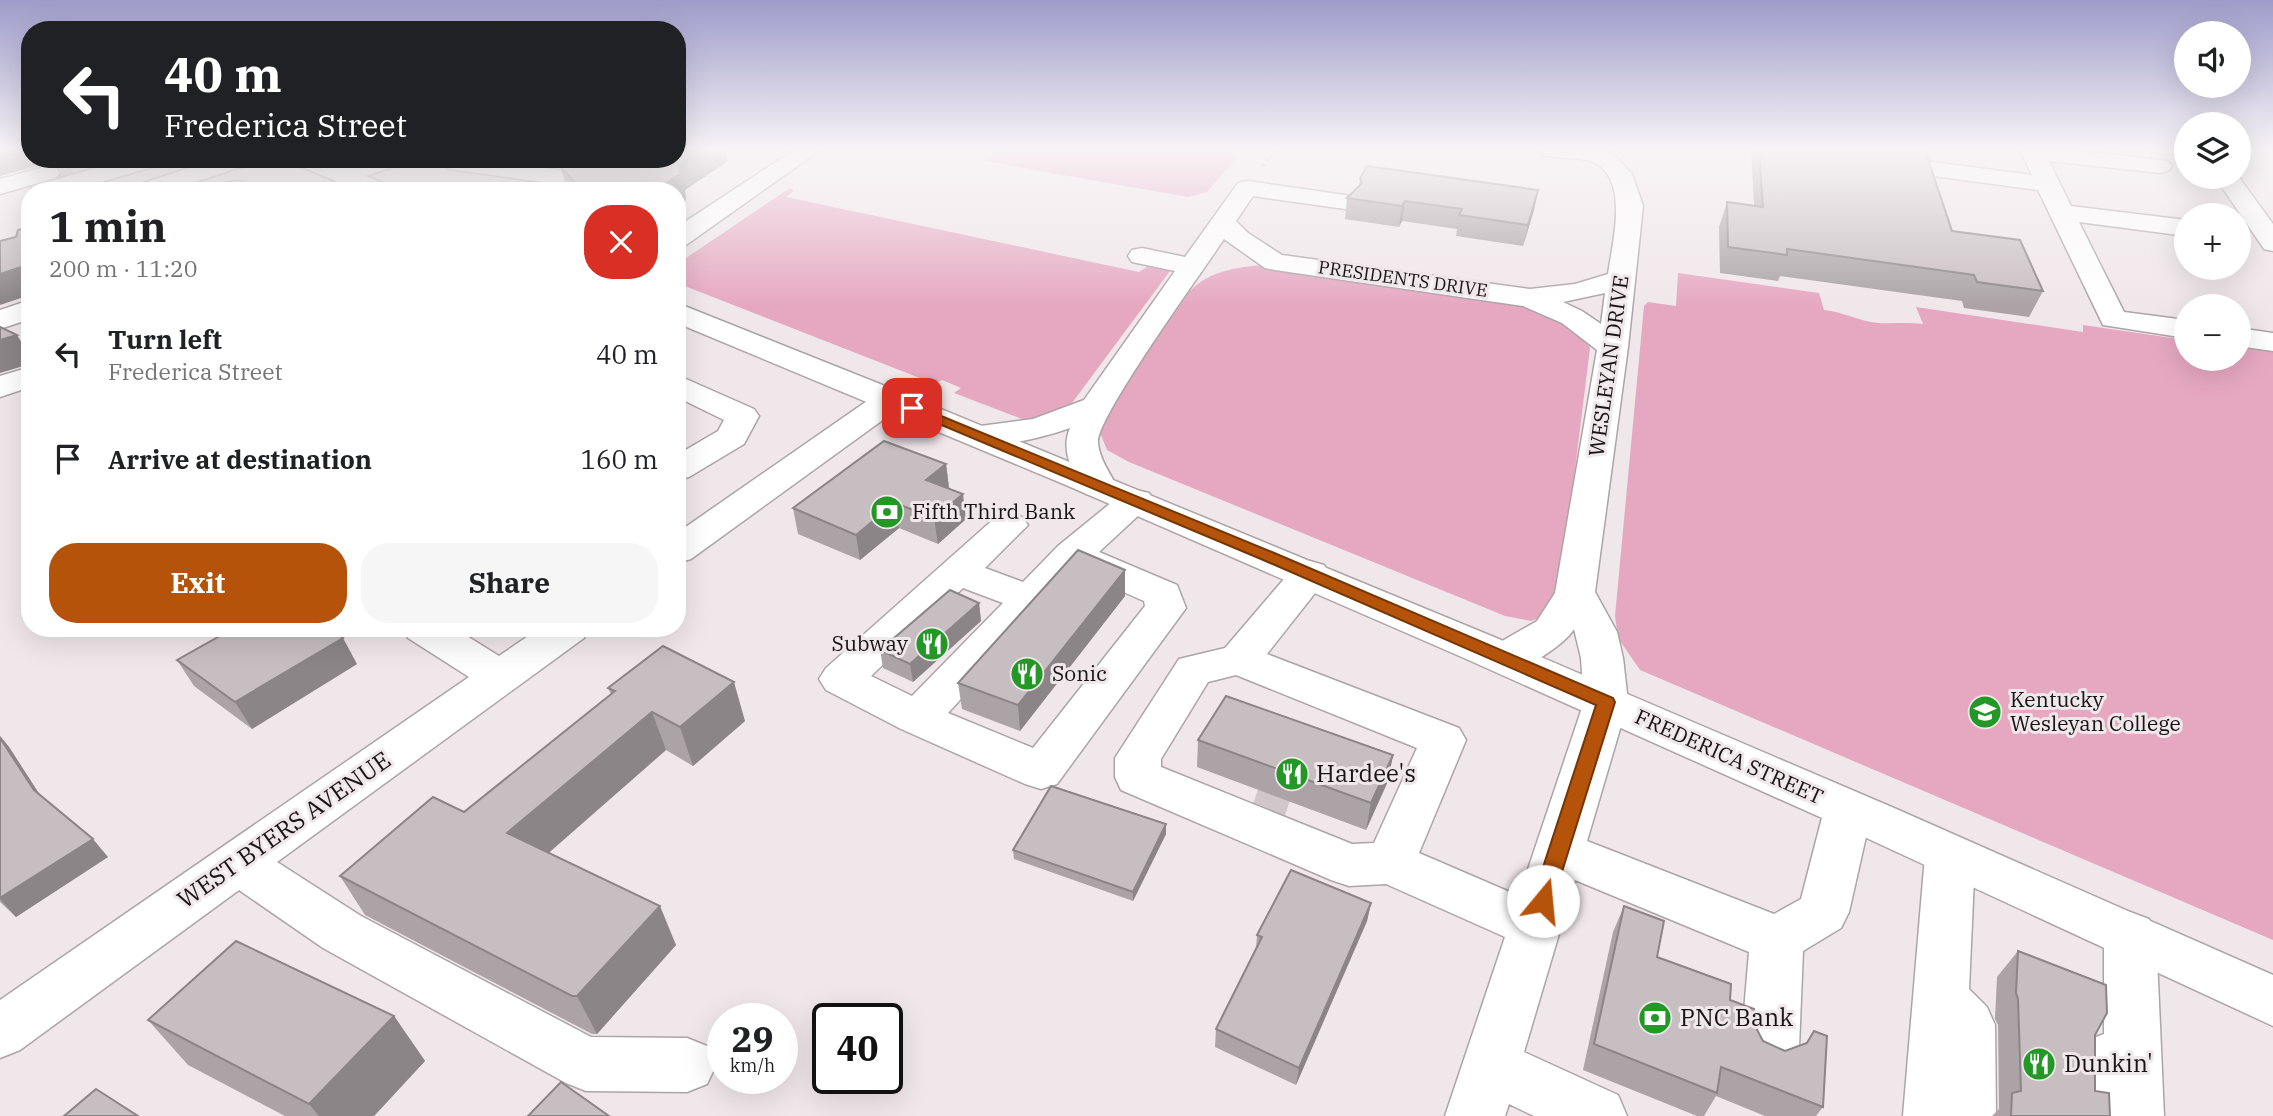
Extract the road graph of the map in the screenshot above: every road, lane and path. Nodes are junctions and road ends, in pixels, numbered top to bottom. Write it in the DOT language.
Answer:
graph roads {
  1 [pos="731,202"];
  2 [pos="1237,202"];
  3 [pos="1629,202"];
  4 [pos="2056,202"];
  5 [pos="2238,202"];
  6 [pos="2061,212"];
  7 [pos="1222,222"];
  8 [pos="2174,226"];
  9 [pos="686,233"];
  10 [pos="2254,238"];
  11 [pos="1142,256"];
  12 [pos="1275,262"];
  13 [pos="1187,272"];
  14 [pos="1622,279"];
  15 [pos="1530,298"];
  16 [pos="21,312"];
  17 [pos="686,316"];
  18 [pos="0,320"];
  19 [pos="2174,327"];
  20 [pos="2251,339"];
  21 [pos="2273,342"];
  22 [pos="1613,348"];
  23 [pos="21,379"];
  24 [pos="0,387"];
  25 [pos="686,389"];
  26 [pos="891,400"];
  27 [pos="1096,407"];
  28 [pos="977,435"];
  29 [pos="686,465"];
  30 [pos="1118,493"];
  31 [pos="1009,524"];
  32 [pos="686,545"];
  33 [pos="1072,555"];
  34 [pos="1310,574"];
  35 [pos="954,575"];
  36 [pos="1575,593"];
  37 [pos="1030,599"];
  38 [pos="438,637"];
  39 [pos="556,637"];
  40 [pos="1505,658"];
  41 [pos="1226,663"];
  42 [pos="500,677"];
  43 [pos="1606,702"];
  44 [pos="917,718"];
  45 [pos="1848,810"];
  46 [pos="1558,851"];
  47 [pos="1950,856"];
  48 [pos="1330,857"];
  49 [pos="238,863"];
  50 [pos="1390,863"];
  51 [pos="1535,926"];
  52 [pos="2130,935"];
  53 [pos="1777,939"];
  54 [pos="1941,998"];
  55 [pos="2273,1001"];
  56 [pos="0,1032"];
  57 [pos="1770,1047"];
  58 [pos="2132,1056"];
  59 [pos="687,1065"];
  60 [pos="1483,1090"];
  61 [pos="1597,1116"];
  62 [pos="1933,1116"];
  63 [pos="1966,1116"];
  64 [pos="2104,1116"];
  65 [pos="2134,1116"];
  1 -- 9 [label="street"];
  2 -- 7 [label="street"];
  3 -- 14 [label="street, WESLEYAN DRIVE"];
  4 -- 6 [label="street"];
  5 -- 10 [label="street"];
  6 -- 8 [label="street"];
  6 -- 19 [label="street"];
  7 -- 12 [label="street, PRESIDENTS DRIVE"];
  7 -- 13 [label="street"];
  11 -- 13 [label="street"];
  12 -- 13 [label="street, PRESIDENTS DRIVE"];
  12 -- 15 [label="street, PRESIDENTS DRIVE"];
  13 -- 27 [label="street"];
  14 -- 15 [label="street, PRESIDENTS DRIVE"];
  14 -- 22 [label="street, WESLEYAN DRIVE"];
  15 -- 22 [label="street, PRESIDENTS DRIVE"];
  16 -- 18 [label="street"];
  17 -- 26 [label="street, FREDERICA STREET"];
  20 -- 21 [label="street"];
  22 -- 36 [label="street, WESLEYAN DRIVE"];
  23 -- 24 [label="street"];
  25 -- 29 [label="street"];
  26 -- 28 [label="street, FREDERICA STREET"];
  26 -- 32 [label="street"];
  27 -- 28 [label="street"];
  27 -- 30 [label="street"];
  28 -- 30 [label="street, FREDERICA STREET"];
  30 -- 33 [label="street"];
  30 -- 34 [label="street, FREDERICA STREET"];
  31 -- 35 [label="street"];
  33 -- 37 [label="street"];
  33 -- 44 [label="street"];
  34 -- 40 [label="street, FREDERICA STREET"];
  34 -- 41 [label="street"];
  35 -- 37 [label="street"];
  35 -- 44 [label="street"];
  36 -- 40 [label="street, WESLEYAN DRIVE"];
  36 -- 43 [label="street"];
  37 -- 44 [label="street"];
  38 -- 42 [label="street"];
  39 -- 42 [label="street, WEST BYERS AVENUE"];
  40 -- 43 [label="street, FREDERICA STREET"];
  41 -- 48 [label="street"];
  41 -- 48 [label="street"];
  41 -- 50 [label="street"];
  42 -- 49 [label="street, WEST BYERS AVENUE"];
  43 -- 45 [label="street, FREDERICA STREET"];
  43 -- 46 [label="street"];
  45 -- 47 [label="street, FREDERICA STREET"];
  45 -- 53 [label="street"];
  46 -- 51 [label="street"];
  46 -- 53 [label="street"];
  47 -- 52 [label="street, FREDERICA STREET"];
  47 -- 54 [label="street"];
  48 -- 50 [label="street"];
  49 -- 56 [label="street, WEST BYERS AVENUE"];
  49 -- 59 [label="street"];
  50 -- 51 [label="street"];
  51 -- 60 [label="street"];
  52 -- 55 [label="street, FREDERICA STREET"];
  52 -- 58 [label="street"];
  53 -- 57 [label="street"];
  54 -- 62 [label="street"];
  54 -- 63 [label="street"];
  58 -- 64 [label="street"];
  58 -- 65 [label="street"];
  60 -- 61 [label="street"];
}
